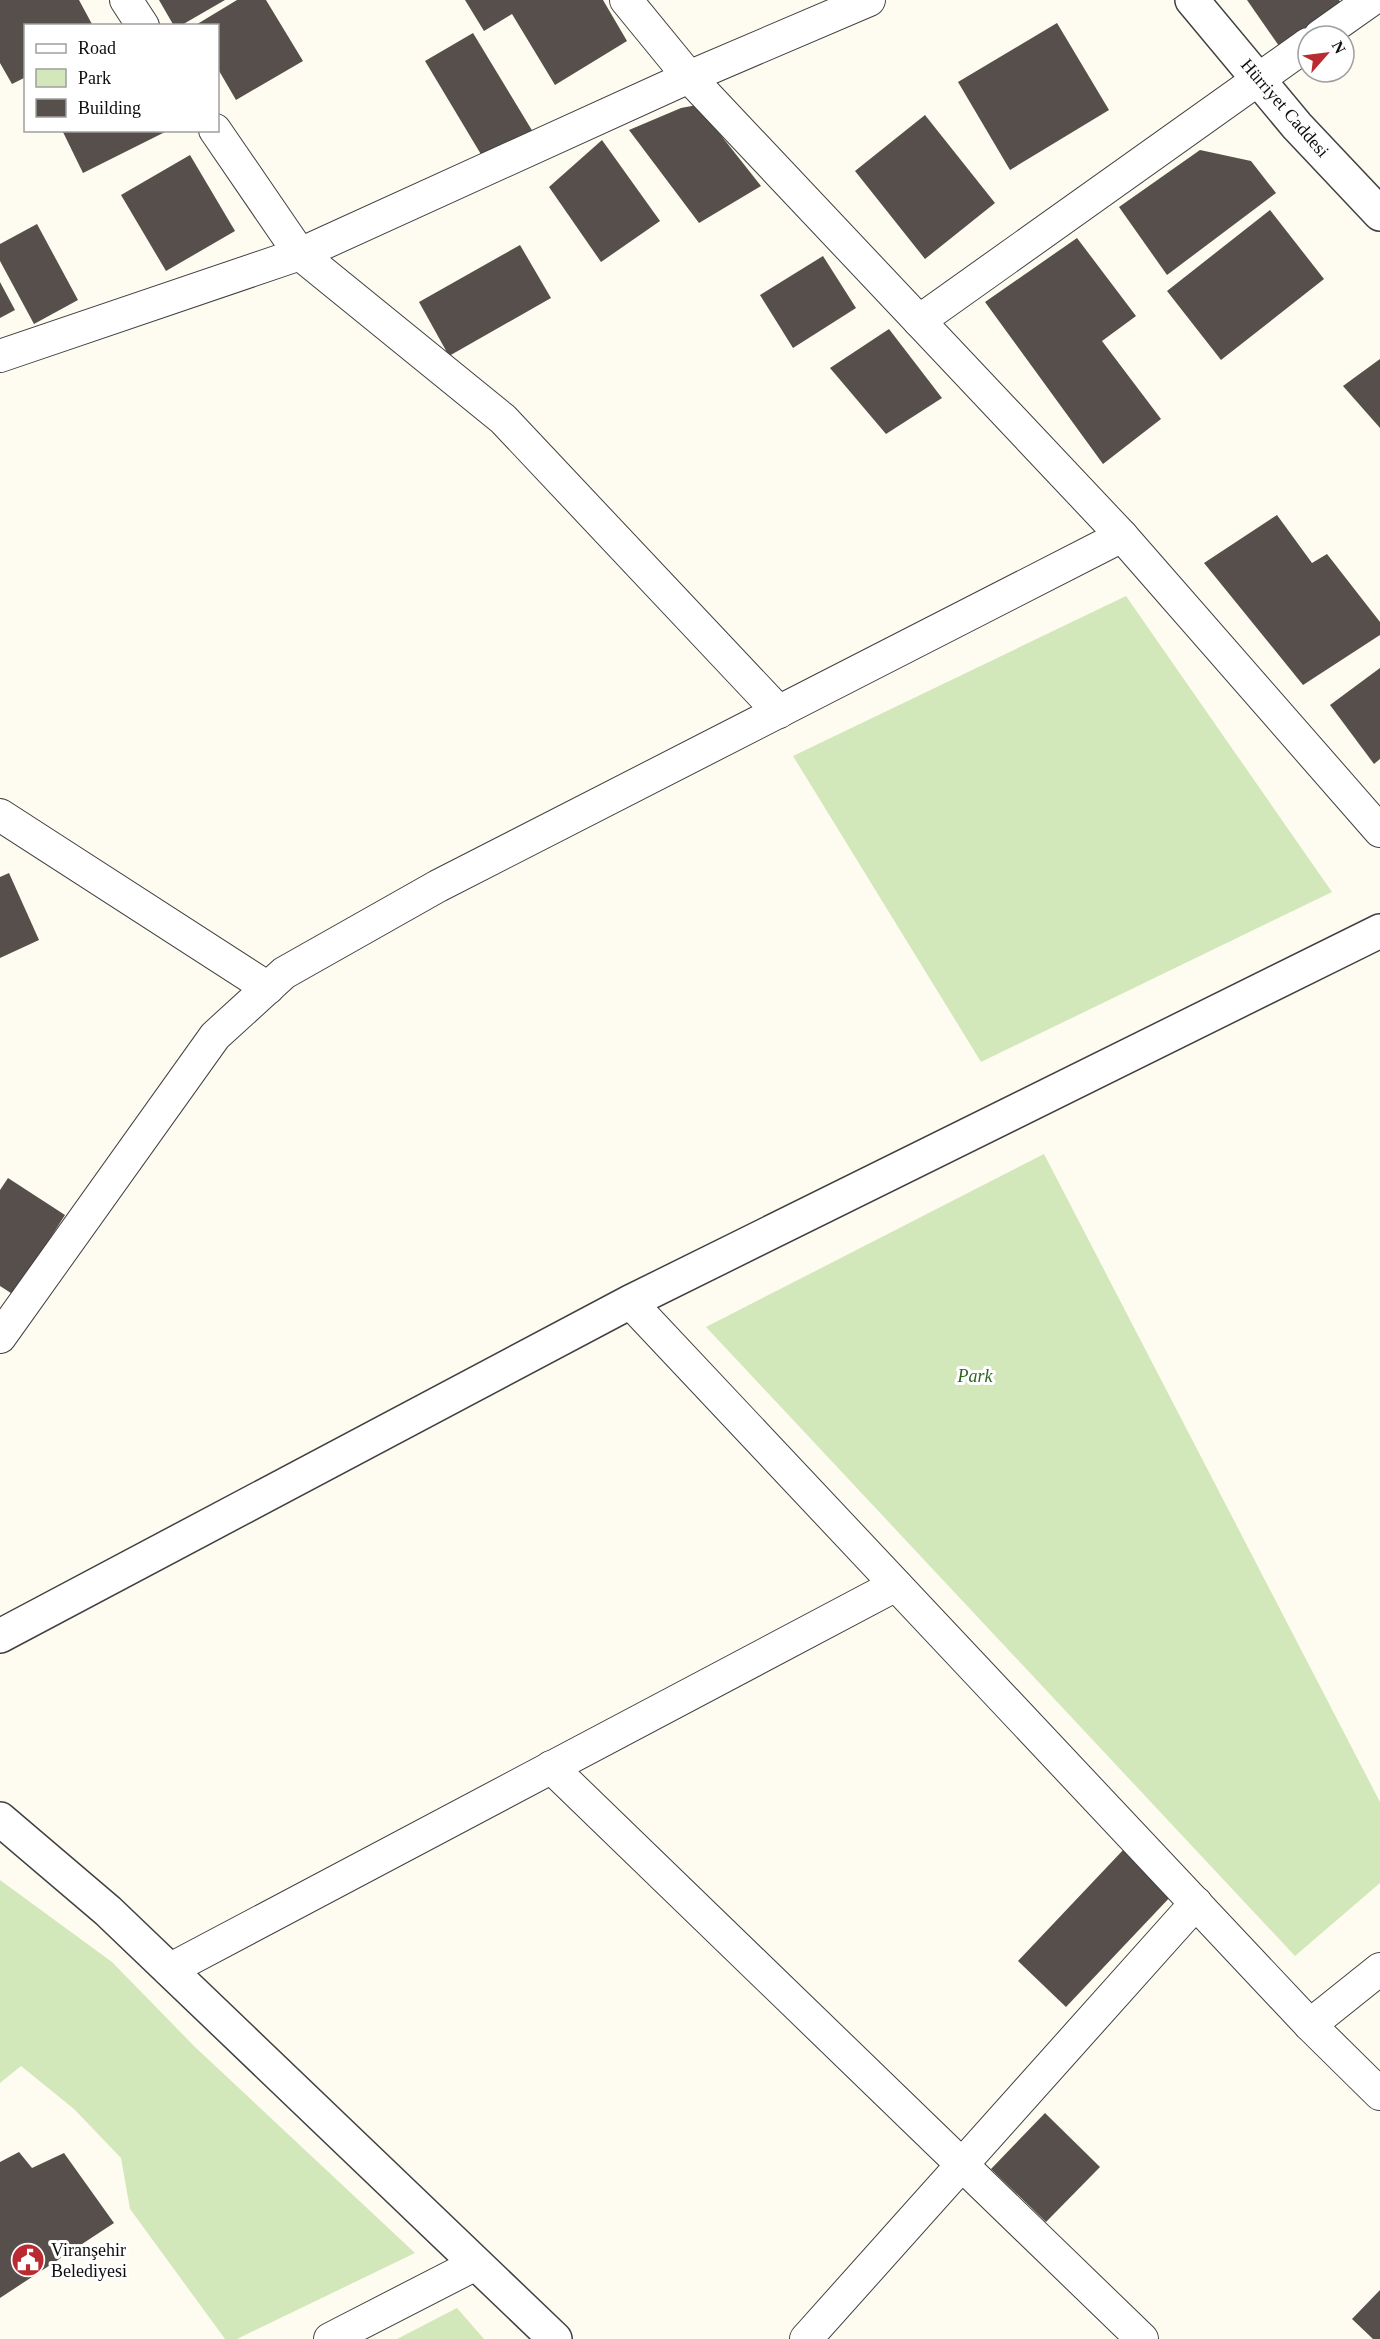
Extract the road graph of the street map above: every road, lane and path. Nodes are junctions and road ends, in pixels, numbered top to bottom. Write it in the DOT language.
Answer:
graph roads {
  1 [pos="126,0"];
  2 [pos="626,0"];
  3 [pos="869,0"];
  4 [pos="1192,0"];
  5 [pos="1371,0"];
  6 [pos="142,24"];
  7 [pos="1337,24"];
  8 [pos="1296,52"];
  9 [pos="689,78"];
  10 [pos="1258,79"];
  11 [pos="216,132"];
  12 [pos="1380,214"];
  13 [pos="300,254"];
  14 [pos="919,321"];
  15 [pos="0,356"];
  16 [pos="1122,536"];
  17 [pos="778,712"];
  18 [pos="0,815"];
  19 [pos="1380,831"];
  20 [pos="1380,931"];
  21 [pos="268,988"];
  22 [pos="630,1302"];
  23 [pos="0,1337"];
  24 [pos="896,1585"];
  25 [pos="0,1636"];
  26 [pos="551,1767"];
  27 [pos="0,1819"];
  28 [pos="1196,1903"];
  29 [pos="1380,1969"];
  30 [pos="169,1970"];
  31 [pos="1310,2025"];
  32 [pos="1380,2094"];
  33 [pos="963,2163"];
  34 [pos="476,2264"];
  35 [pos="330,2339"];
  36 [pos="555,2339"];
  37 [pos="806,2339"];
  38 [pos="1142,2339"];
  1 -- 6 [label="street"];
  2 -- 9 [label="street"];
  3 -- 9 [label="street"];
  4 -- 10 [label="street, Hürriyet Caddesi"];
  5 -- 7 [label="street"];
  8 -- 10 [label="street"];
  9 -- 13 [label="street"];
  9 -- 14 [label="street"];
  10 -- 12 [label="street, Hürriyet Caddesi"];
  10 -- 14 [label="street"];
  11 -- 13 [label="street"];
  13 -- 15 [label="street"];
  13 -- 17 [label="street"];
  14 -- 16 [label="street"];
  16 -- 17 [label="street"];
  16 -- 19 [label="street"];
  17 -- 21 [label="street"];
  18 -- 21 [label="street"];
  20 -- 22 [label="street"];
  21 -- 23 [label="street"];
  22 -- 24 [label="street"];
  22 -- 25 [label="street"];
  24 -- 26 [label="street"];
  24 -- 28 [label="street"];
  26 -- 30 [label="street"];
  26 -- 33 [label="street"];
  27 -- 30 [label="street"];
  28 -- 31 [label="street"];
  28 -- 33 [label="street"];
  29 -- 31 [label="street"];
  30 -- 34 [label="street"];
  31 -- 32 [label="street"];
  33 -- 37 [label="street"];
  33 -- 38 [label="street"];
  34 -- 35 [label="street"];
  34 -- 36 [label="street"];
}
